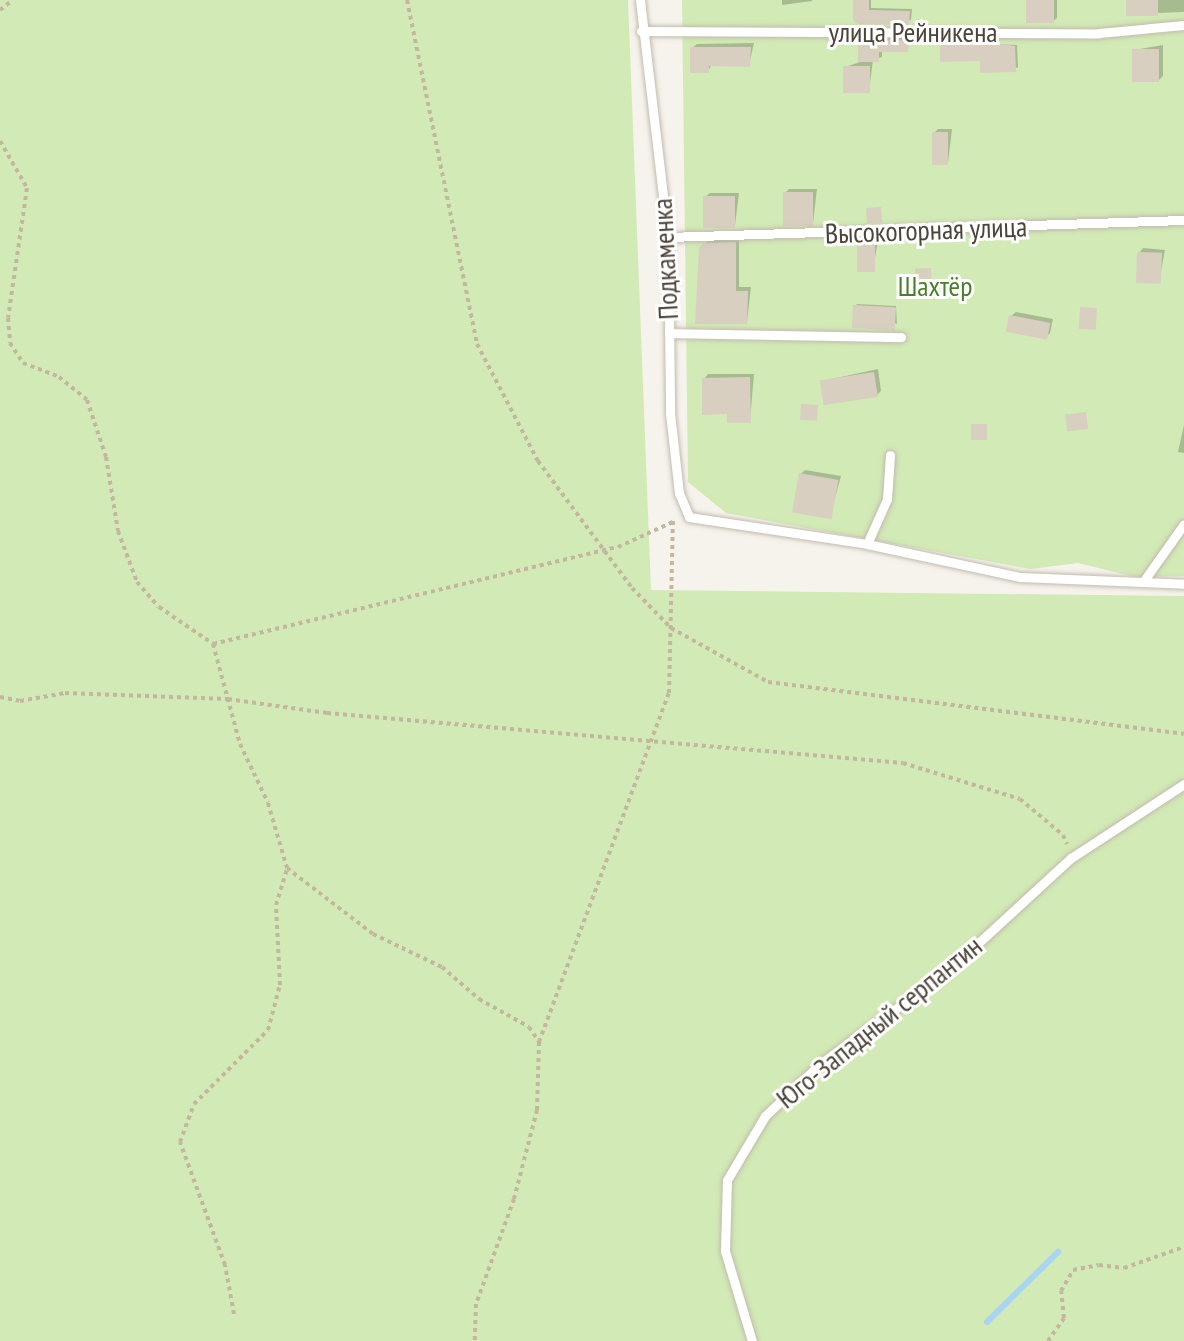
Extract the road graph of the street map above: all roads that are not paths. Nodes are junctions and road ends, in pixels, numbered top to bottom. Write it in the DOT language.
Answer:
graph roads {
  1 [pos="640,0"];
  2 [pos="1184,25"];
  3 [pos="641,31"];
  4 [pos="1184,220"];
  5 [pos="668,237"];
  6 [pos="669,333"];
  7 [pos="901,337"];
  8 [pos="890,455"];
  9 [pos="1184,524"];
  10 [pos="867,544"];
  11 [pos="1145,579"];
  12 [pos="1184,584"];
  13 [pos="1184,784"];
  14 [pos="752,1341"];
  1 -- 3 [label="lane, Подкаменка"];
  2 -- 3 [label="lane, улица Рейникена"];
  3 -- 5 [label="lane, Подкаменка"];
  4 -- 5 [label="lane, Высокогорная улица"];
  5 -- 6 [label="lane, Подкаменка"];
  6 -- 7 [label="lane"];
  6 -- 10 [label="lane, Подкаменка"];
  8 -- 10 [label="lane"];
  9 -- 11 [label="lane"];
  10 -- 11 [label="lane"];
  11 -- 12 [label="lane"];
  13 -- 14 [label="lane, Юго-Западный серпантин"];
}
